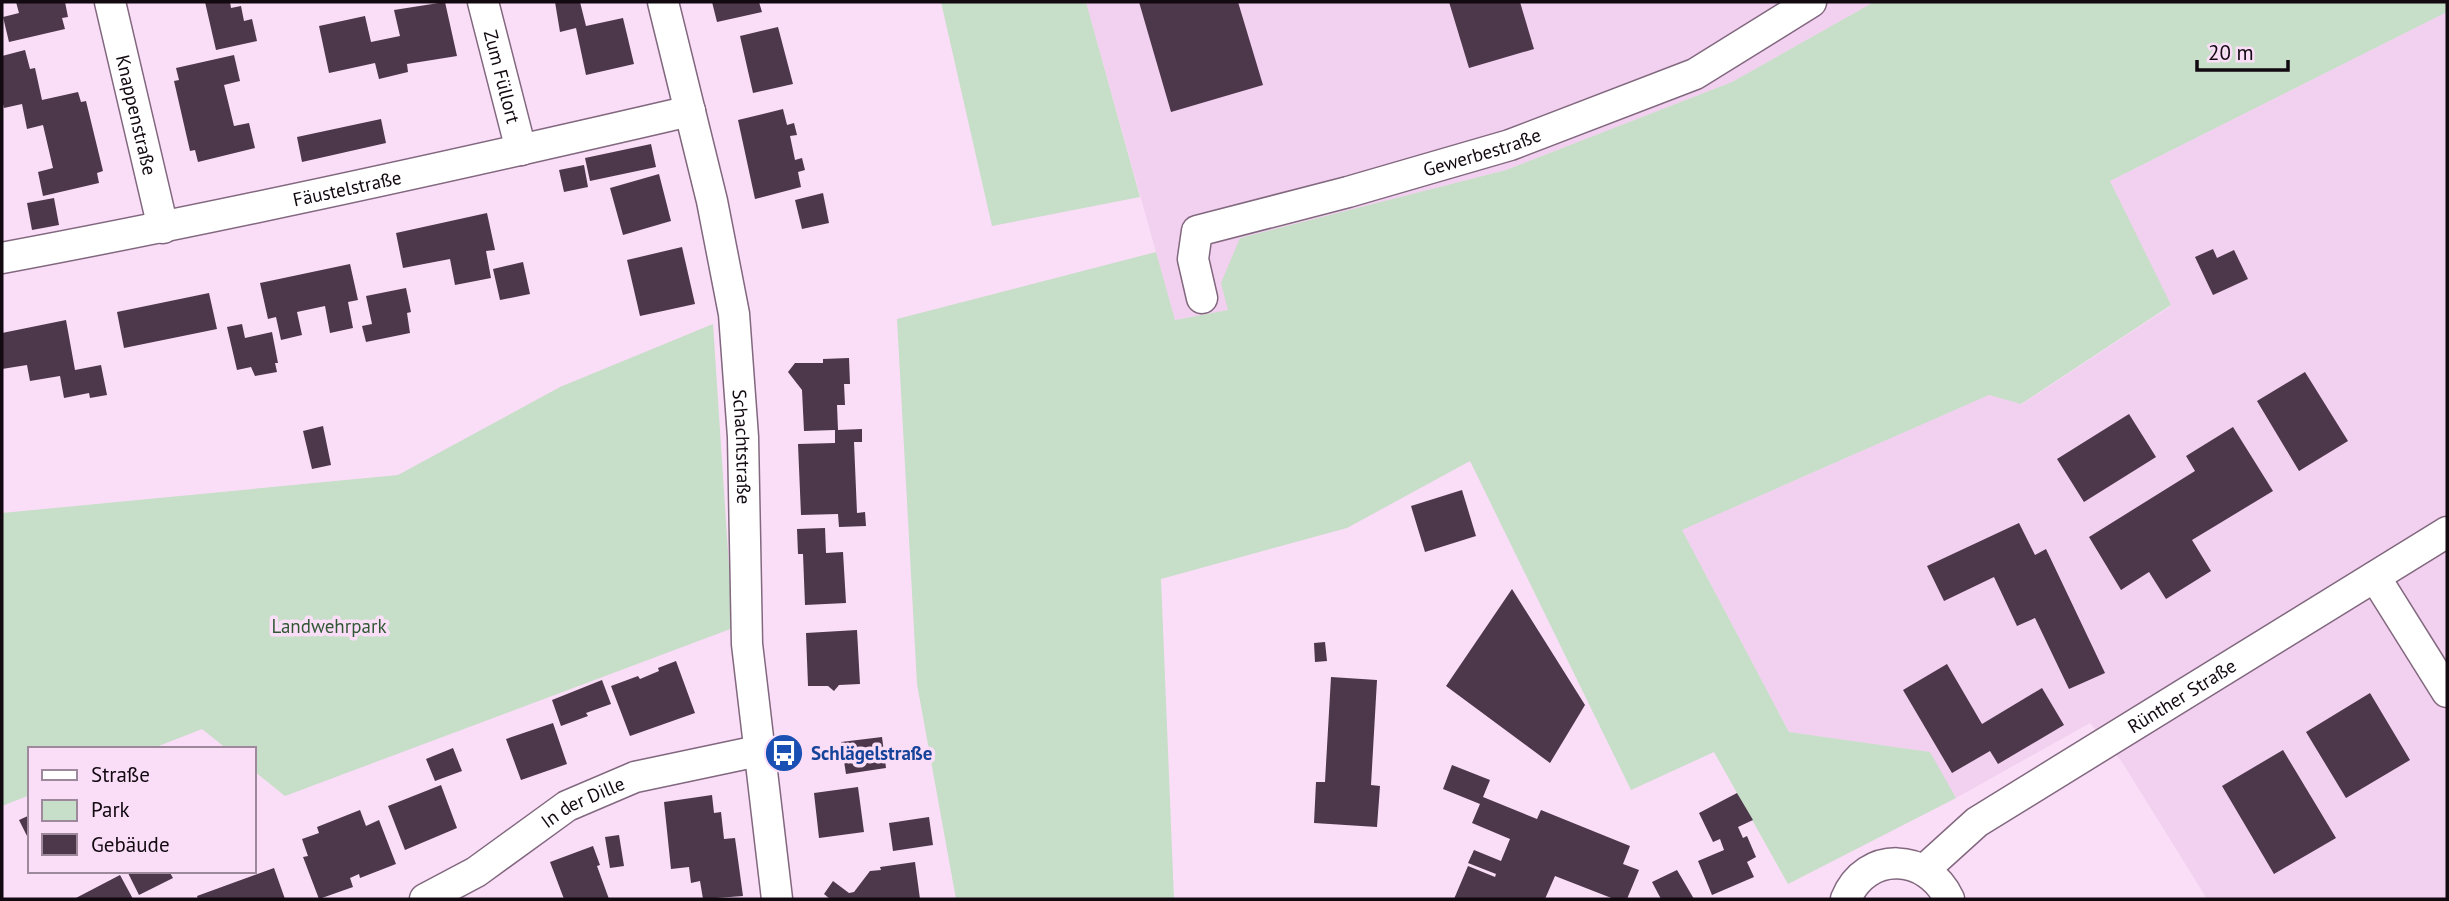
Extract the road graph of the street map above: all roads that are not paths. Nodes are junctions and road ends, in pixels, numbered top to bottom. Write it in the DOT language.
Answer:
graph roads {
  1 [pos="110,2"];
  2 [pos="483,2"];
  3 [pos="663,2"];
  4 [pos="1811,2"];
  5 [pos="690,111"];
  6 [pos="521,150"];
  7 [pos="163,228"];
  8 [pos="2,258"];
  9 [pos="1202,298"];
  10 [pos="2447,532"];
  11 [pos="2375,577"];
  12 [pos="2447,692"];
  13 [pos="758,751"];
  14 [pos="1924,870"];
  15 [pos="425,899"];
  16 [pos="777,899"];
  17 [pos="1846,899"];
  18 [pos="1949,899"];
  1 -- 7 [label="street, Knappenstraße"];
  2 -- 6 [label="street, Zum Füllort"];
  3 -- 5 [label="street, Schachtstraße"];
  4 -- 9 [label="street, Gewerbestraße"];
  5 -- 6 [label="street, Fäustelstraße"];
  5 -- 13 [label="street, Schachtstraße"];
  6 -- 7 [label="street, Fäustelstraße"];
  7 -- 8 [label="street, Fäustelstraße"];
  10 -- 11 [label="street, Rünther Straße"];
  11 -- 12 [label="street"];
  11 -- 14 [label="street, Rünther Straße"];
  13 -- 15 [label="street, In der Dille"];
  13 -- 16 [label="street, Schachtstraße"];
  14 -- 17 [label="street"];
  14 -- 18 [label="street"];
}
